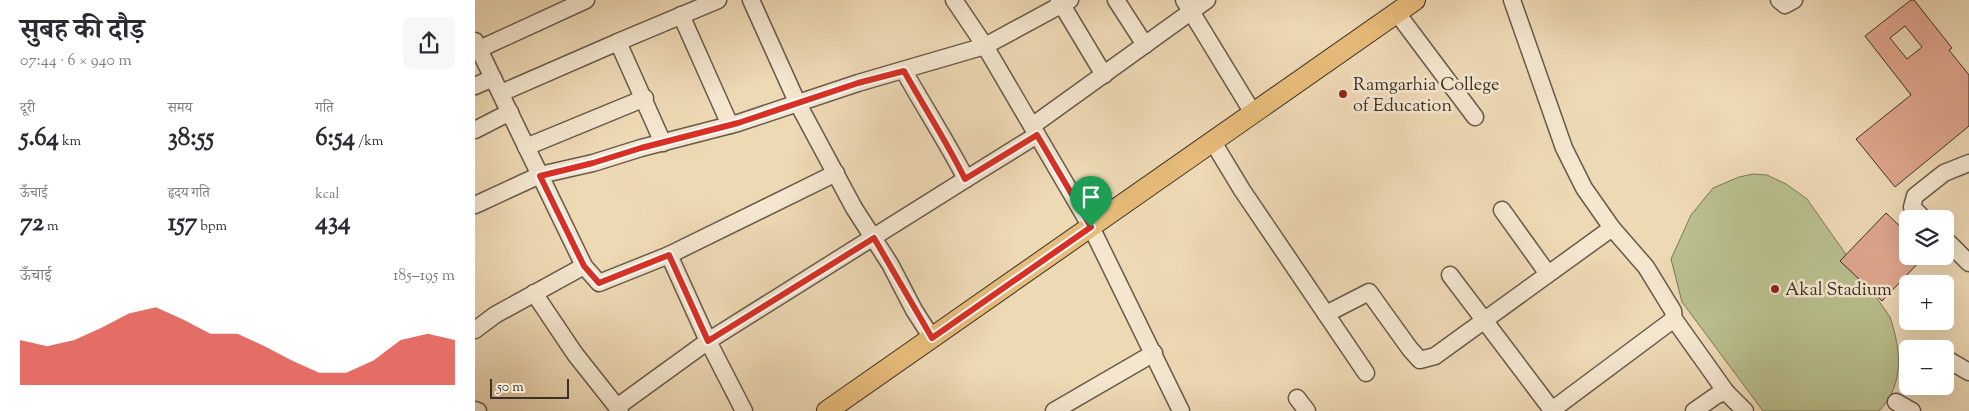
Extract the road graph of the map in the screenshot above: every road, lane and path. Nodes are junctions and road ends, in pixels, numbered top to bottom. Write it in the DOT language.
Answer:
graph roads {
  1 [pos="586,0"];
  2 [pos="718,0"];
  3 [pos="751,0"];
  4 [pos="954,0"];
  5 [pos="1115,0"];
  6 [pos="1207,0"];
  7 [pos="1415,0"];
  8 [pos="1512,0"];
  9 [pos="1779,0"];
  10 [pos="1794,0"];
  11 [pos="1063,2"];
  12 [pos="1188,6"];
  13 [pos="1397,13"];
  14 [pos="681,16"];
  15 [pos="619,42"];
  16 [pos="1145,45"];
  17 [pos="985,46"];
  18 [pos="476,47"];
  19 [pos="904,71"];
  20 [pos="1104,75"];
  21 [pos="475,86"];
  22 [pos="497,86"];
  23 [pos="645,98"];
  24 [pos="797,102"];
  25 [pos="510,112"];
  26 [pos="1253,113"];
  27 [pos="1475,118"];
  28 [pos="730,125"];
  29 [pos="475,130"];
  30 [pos="1035,131"];
  31 [pos="663,142"];
  32 [pos="1213,142"];
  33 [pos="526,147"];
  34 [pos="1969,163"];
  35 [pos="836,173"];
  36 [pos="540,176"];
  37 [pos="965,179"];
  38 [pos="475,205"];
  39 [pos="1502,210"];
  40 [pos="1915,210"];
  41 [pos="1091,227"];
  42 [pos="1612,228"];
  43 [pos="874,238"];
  44 [pos="1954,249"];
  45 [pos="669,255"];
  46 [pos="1969,263"];
  47 [pos="584,266"];
  48 [pos="1548,274"];
  49 [pos="1450,275"];
  50 [pos="534,293"];
  51 [pos="1326,314"];
  52 [pos="1483,319"];
  53 [pos="1674,320"];
  54 [pos="475,330"];
  55 [pos="932,338"];
  56 [pos="708,341"];
  57 [pos="1155,353"];
  58 [pos="1954,363"];
  59 [pos="1969,372"];
  60 [pos="1365,373"];
  61 [pos="1726,392"];
  62 [pos="1297,398"];
  63 [pos="1896,402"];
  64 [pos="619,409"];
  65 [pos="1059,410"];
  66 [pos="744,411"];
  67 [pos="827,411"];
  68 [pos="1181,411"];
  69 [pos="1307,411"];
  70 [pos="1694,411"];
  71 [pos="1745,411"];
  72 [pos="1912,411"];
  1 -- 18 [label="street"];
  2 -- 14 [label="street"];
  3 -- 24 [label="street"];
  4 -- 17 [label="street"];
  5 -- 16 [label="street"];
  6 -- 12 [label="street"];
  7 -- 13 [label="main road"];
  8 -- 42 [label="street"];
  9 -- 10 [label="street"];
  11 -- 17 [label="street"];
  11 -- 20 [label="street"];
  12 -- 16 [label="street"];
  12 -- 26 [label="street"];
  13 -- 26 [label="main road"];
  13 -- 27 [label="street"];
  14 -- 15 [label="street"];
  14 -- 28 [label="street"];
  15 -- 22 [label="street"];
  15 -- 23 [label="street"];
  16 -- 20 [label="street"];
  17 -- 19 [label="street"];
  17 -- 30 [label="street"];
  18 -- 22 [label="street"];
  19 -- 24 [label="street"];
  19 -- 37 [label="street"];
  20 -- 30 [label="street"];
  21 -- 22 [label="street"];
  22 -- 25 [label="street"];
  23 -- 31 [label="street"];
  23 -- 33 [label="street"];
  24 -- 28 [label="street"];
  24 -- 35 [label="street"];
  25 -- 29 [label="street"];
  25 -- 33 [label="street"];
  26 -- 32 [label="main road"];
  28 -- 31 [label="street"];
  30 -- 37 [label="street"];
  30 -- 41 [label="street"];
  31 -- 36 [label="street"];
  32 -- 41 [label="main road"];
  32 -- 51 [label="street"];
  33 -- 36 [label="street"];
  34 -- 40 [label="street"];
  35 -- 43 [label="street"];
  35 -- 45 [label="street"];
  36 -- 38 [label="street"];
  36 -- 47 [label="street"];
  37 -- 43 [label="street"];
  39 -- 48 [label="street"];
  41 -- 55 [label="main road"];
  41 -- 57 [label="street"];
  42 -- 48 [label="street"];
  42 -- 53 [label="street"];
  43 -- 55 [label="street"];
  43 -- 56 [label="street"];
  44 -- 46 [label="street"];
  45 -- 47 [label="street"];
  45 -- 56 [label="street"];
  47 -- 50 [label="street"];
  48 -- 52 [label="street"];
  49 -- 52 [label="street"];
  50 -- 54 [label="street"];
  50 -- 64 [label="street"];
  51 -- 52 [label="street"];
  51 -- 60 [label="street"];
  52 -- 53 [label="street"];
  53 -- 61 [label="street"];
  55 -- 67 [label="main road"];
  56 -- 64 [label="street"];
  56 -- 66 [label="street"];
  57 -- 65 [label="street"];
  57 -- 68 [label="street"];
  58 -- 59 [label="street"];
  61 -- 70 [label="street"];
  61 -- 71 [label="street"];
  62 -- 69 [label="street"];
  63 -- 72 [label="street"];
}
